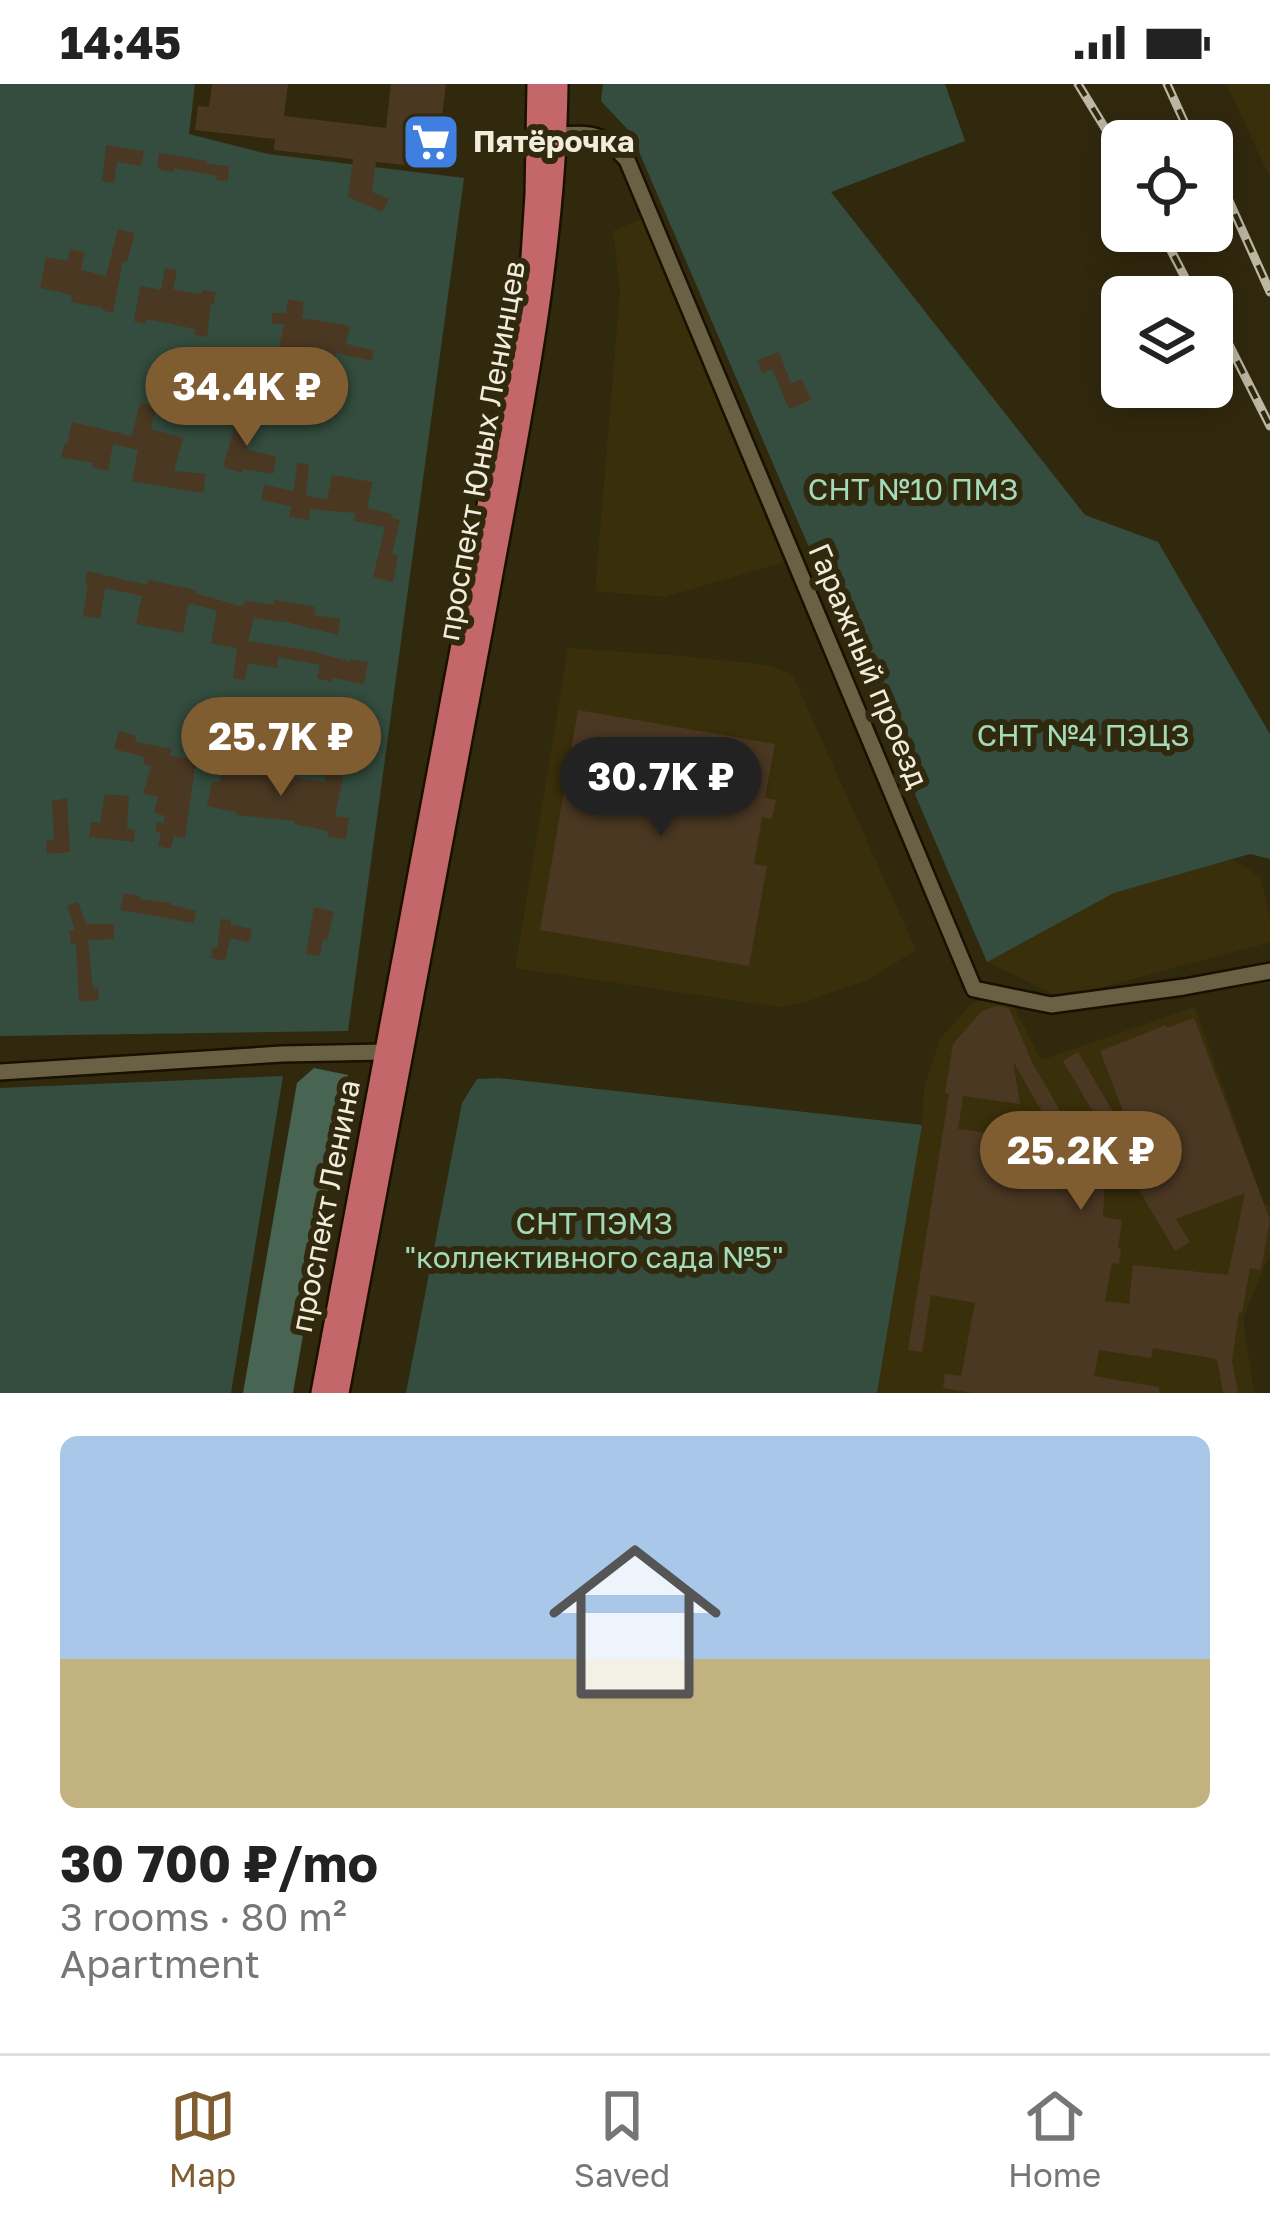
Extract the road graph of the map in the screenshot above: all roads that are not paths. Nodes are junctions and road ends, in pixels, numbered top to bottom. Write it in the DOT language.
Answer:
graph roads {
  1 [pos="538,84"];
  2 [pos="557,84"];
  3 [pos="557,135"];
  4 [pos="1270,971"];
  5 [pos="393,1040"];
  6 [pos="0,1072"];
  7 [pos="322,1393"];
  8 [pos="338,1393"];
  1 -- 5 [label="main road, проспект Юных Ленинцев"];
  2 -- 3 [label="main road, проспект Юных Ленинцев"];
  3 -- 4 [label="street, Гаражный проезд"];
  3 -- 5 [label="main road, проспект Юных Ленинцев"];
  5 -- 6 [label="street"];
  5 -- 7 [label="main road, проспект Ленина"];
  5 -- 8 [label="main road, проспект Ленина"];
}
